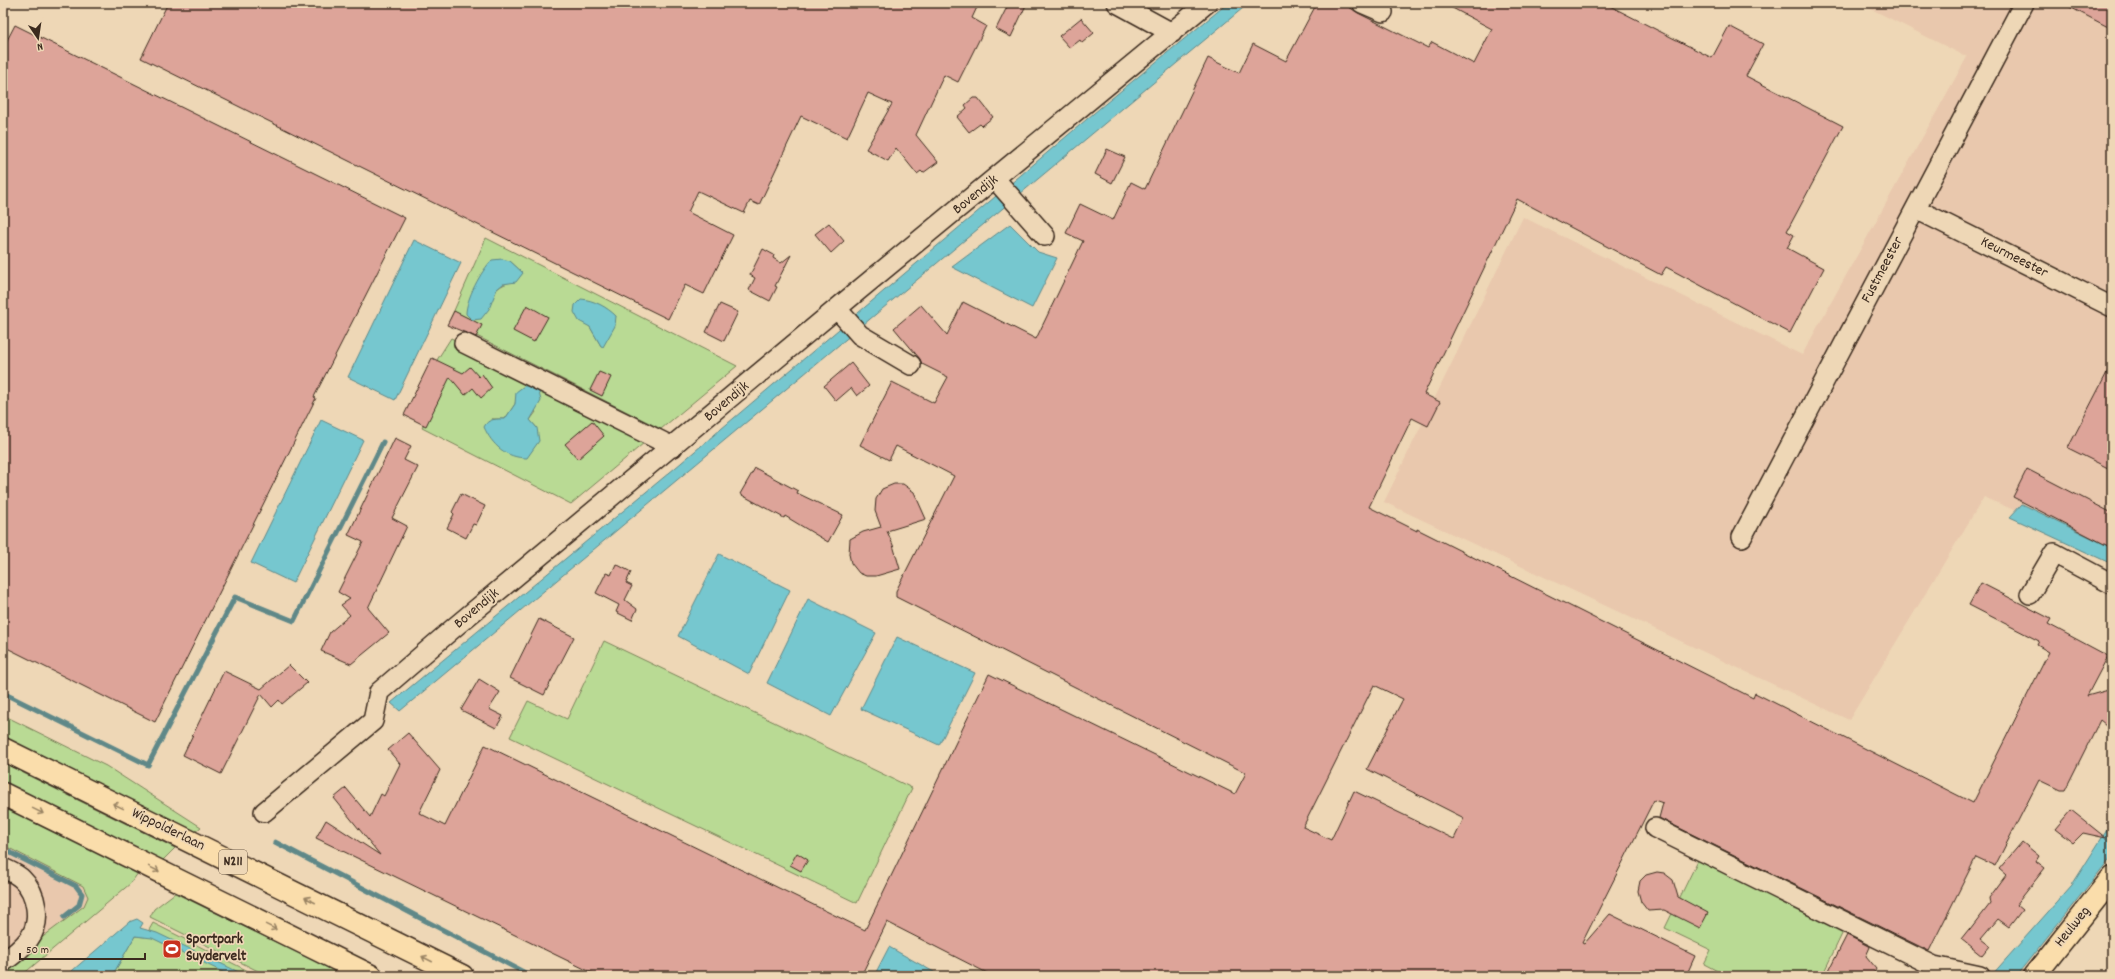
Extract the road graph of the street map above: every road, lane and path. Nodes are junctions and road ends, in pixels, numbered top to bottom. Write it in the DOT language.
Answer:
graph roads {
  1 [pos="1117,3"];
  2 [pos="1208,3"];
  3 [pos="1362,3"];
  4 [pos="2024,3"];
  5 [pos="1383,12"];
  6 [pos="1172,33"];
  7 [pos="998,182"];
  8 [pos="1916,209"];
  9 [pos="1045,236"];
  10 [pos="2112,307"];
  11 [pos="841,313"];
  12 [pos="464,343"];
  13 [pos="911,365"];
  14 [pos="673,447"];
  15 [pos="1742,537"];
  16 [pos="2112,584"];
  17 [pos="2030,594"];
  18 [pos="3,749"];
  19 [pos="3,794"];
  20 [pos="264,812"];
  21 [pos="1655,828"];
  22 [pos="3,868"];
  23 [pos="2111,882"];
  24 [pos="3,962"];
  25 [pos="1979,975"];
  26 [pos="371,976"];
  27 [pos="462,976"];
  28 [pos="2034,976"];
  1 -- 6 [label="street"];
  2 -- 6 [label="street, Bovendijk"];
  3 -- 5 [label="street"];
  4 -- 8 [label="street, Fustmeester"];
  6 -- 7 [label="street, Bovendijk"];
  7 -- 9 [label="street"];
  7 -- 11 [label="street, Bovendijk"];
  8 -- 10 [label="street, Keurmeester"];
  8 -- 15 [label="street, Fustmeester"];
  11 -- 13 [label="street"];
  11 -- 14 [label="street, Bovendijk"];
  12 -- 14 [label="street"];
  14 -- 20 [label="street, Bovendijk"];
  16 -- 17 [label="street"];
  27 -- 18 [label="main road, Wippolderlaan / N211, one-way"];
  19 -- 26 [label="main road, one-way"];
  21 -- 25 [label="street"];
  22 -- 24 [label="street"];
  23 -- 28 [label="main road, Heulweg"];
}
